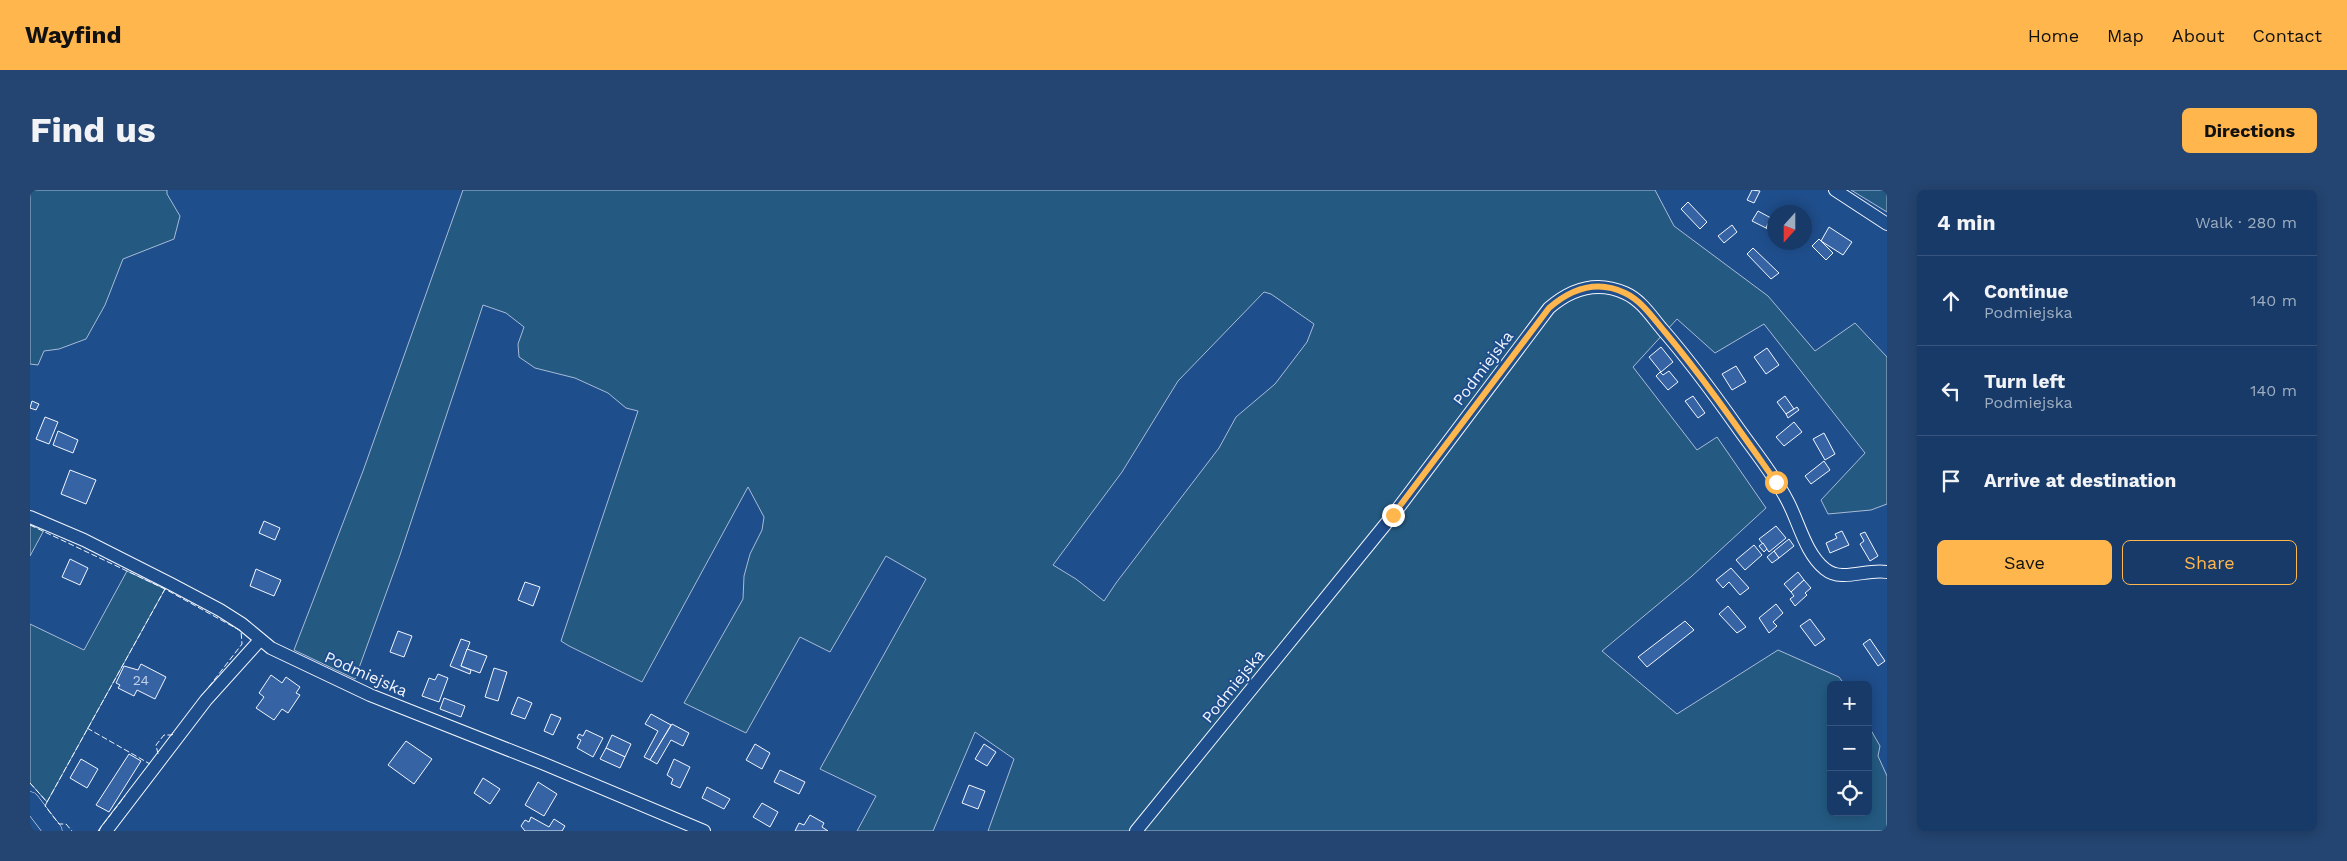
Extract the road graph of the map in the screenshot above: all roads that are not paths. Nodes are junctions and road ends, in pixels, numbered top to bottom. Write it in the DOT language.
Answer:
graph roads {
  1 [pos="1835,190"];
  2 [pos="1887,224"];
  3 [pos="30,517"];
  4 [pos="1887,572"];
  5 [pos="260,640"];
  6 [pos="30,801"];
  7 [pos="53,831"];
  8 [pos="106,831"];
  9 [pos="704,831"];
  10 [pos="1136,831"];
  1 -- 2 [label="street"];
  3 -- 5 [label="street, Podmiejska"];
  4 -- 10 [label="street, Podmiejska"];
  5 -- 8 [label="street"];
  5 -- 9 [label="street, Podmiejska"];
  6 -- 7 [label="street"];
}
